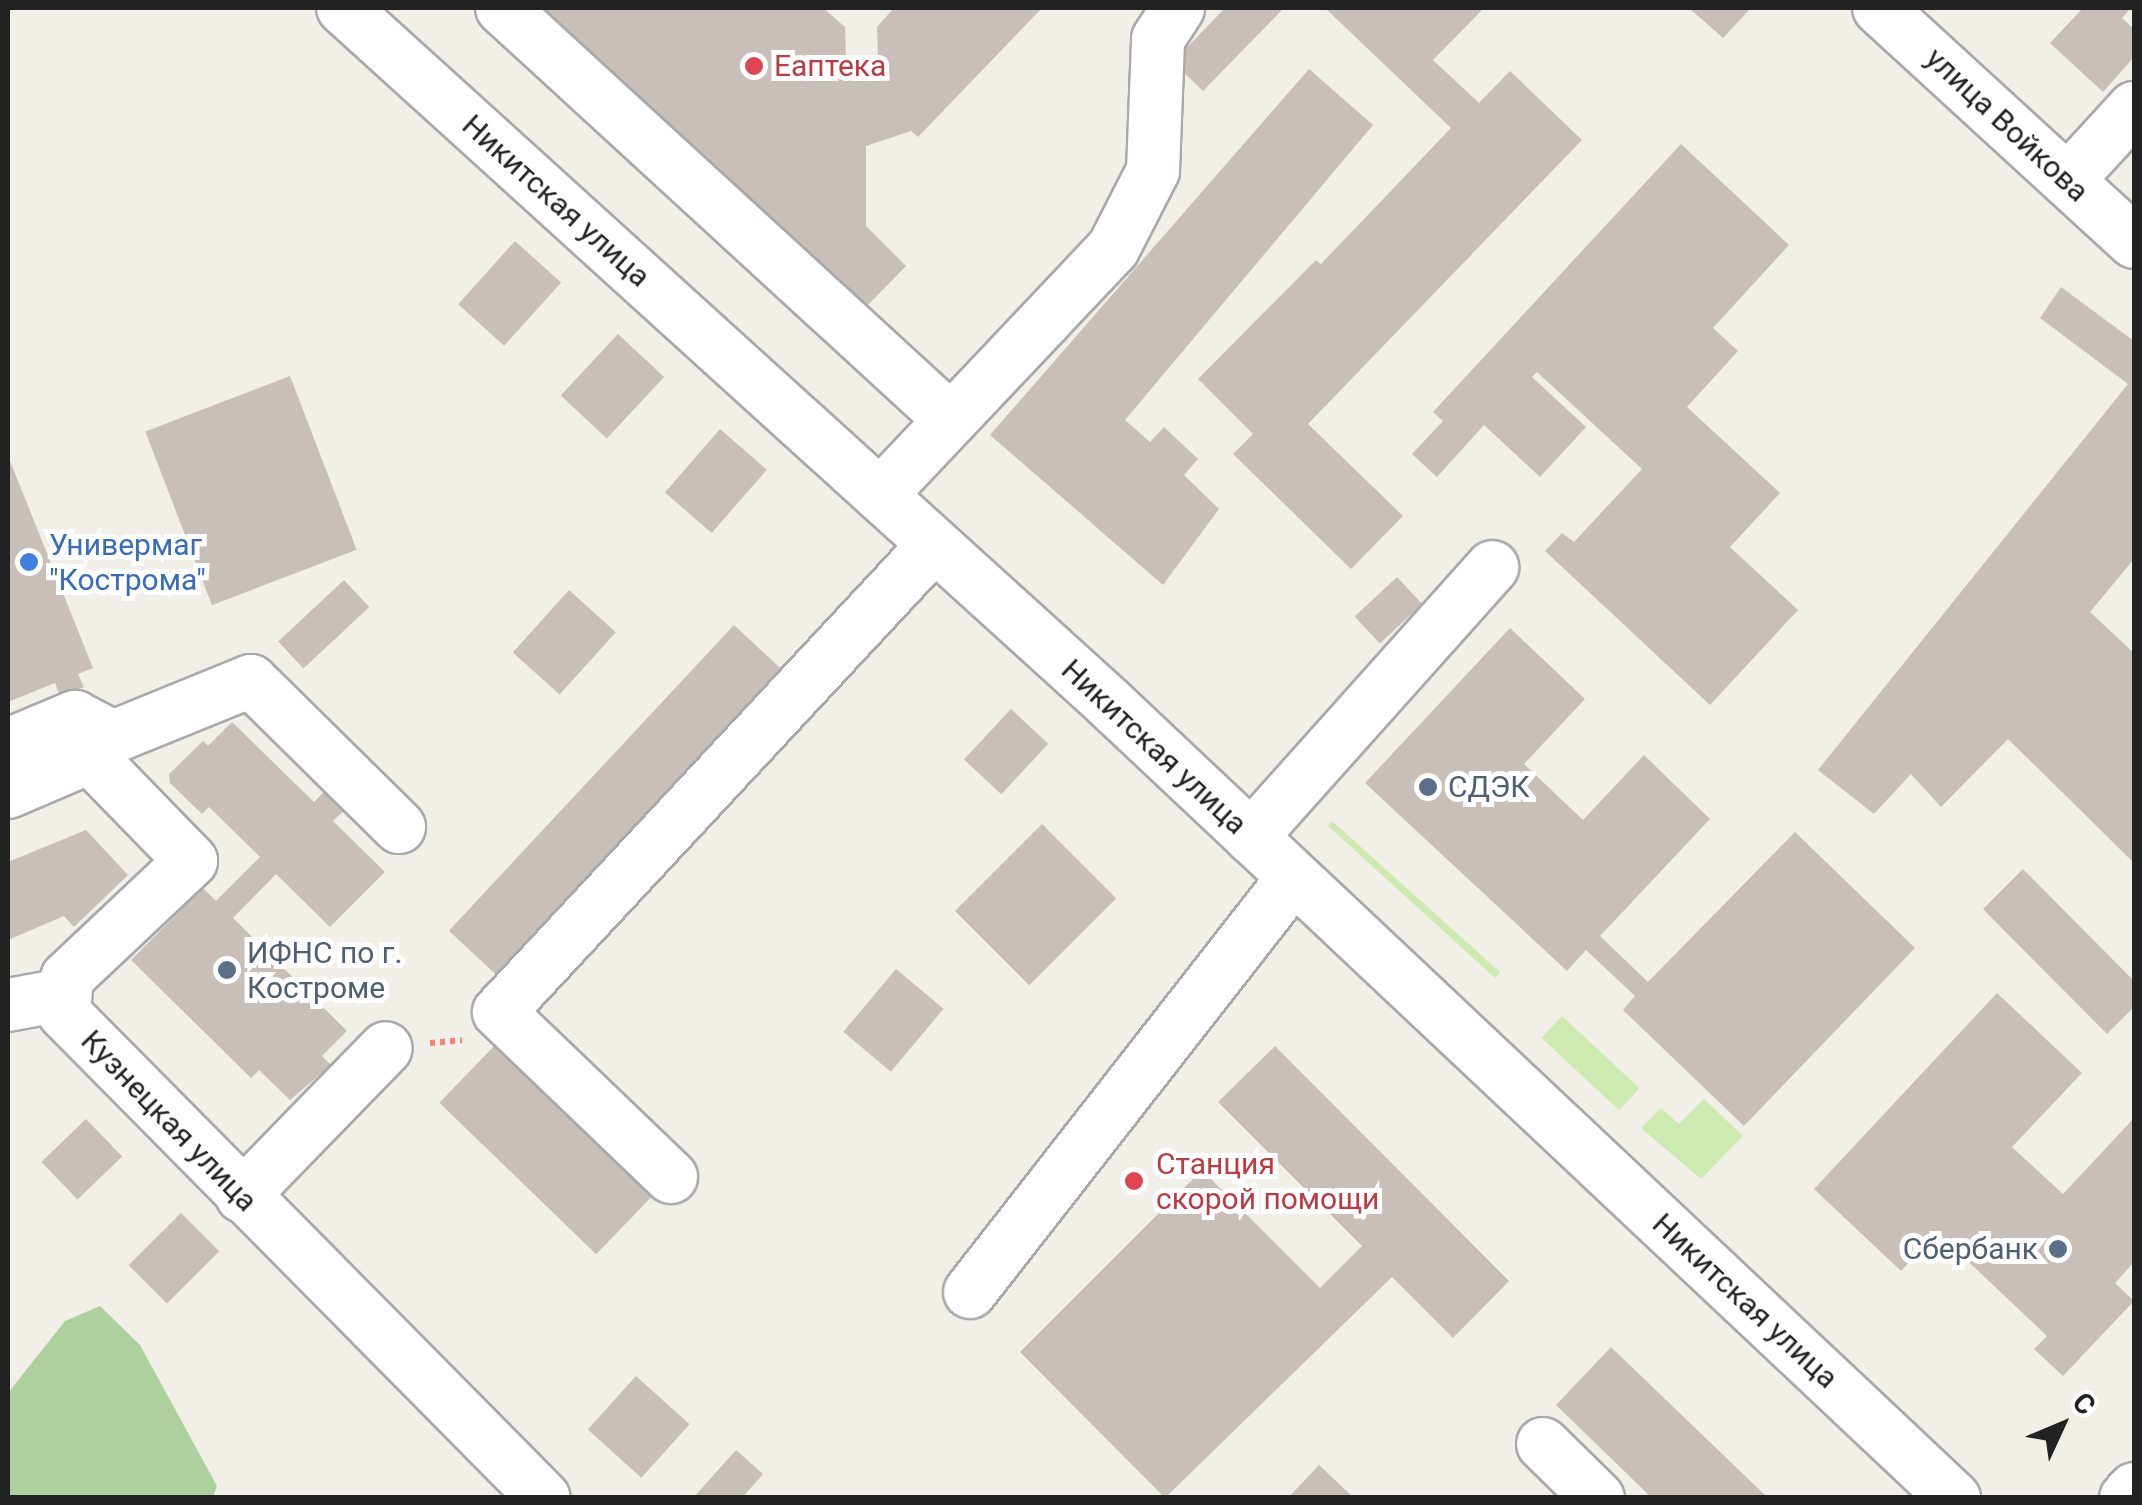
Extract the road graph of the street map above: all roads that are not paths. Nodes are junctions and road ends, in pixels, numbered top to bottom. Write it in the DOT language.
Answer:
graph roads {
  1 [pos="344,8"];
  2 [pos="502,8"];
  3 [pos="1178,8"];
  4 [pos="1881,8"];
  5 [pos="2134,108"];
  6 [pos="2068,180"];
  7 [pos="2134,242"];
  8 [pos="951,420"];
  9 [pos="880,495"];
  10 [pos="934,545"];
  11 [pos="1492,567"];
  12 [pos="8,745"];
  13 [pos="102,747"];
  14 [pos="8,792"];
  15 [pos="399,827"];
  16 [pos="1251,837"];
  17 [pos="1294,878"];
  18 [pos="62,994"];
  19 [pos="8,1005"];
  20 [pos="386,1048"];
  21 [pos="670,1177"];
  22 [pos="242,1196"];
  23 [pos="970,1292"];
  24 [pos="1544,1444"];
  25 [pos="2134,1489"];
  26 [pos="544,1498"];
  27 [pos="1598,1498"];
  28 [pos="1954,1498"];
  29 [pos="2126,1498"];
  1 -- 9 [label="street, Никитская улица"];
  2 -- 8 [label="street"];
  3 -- 8 [label="street"];
  4 -- 6 [label="street, улица Войкова"];
  5 -- 6 [label="street"];
  6 -- 7 [label="street, улица Войкова"];
  8 -- 9 [label="street"];
  9 -- 10 [label="street, Никитская улица"];
  10 -- 16 [label="street, Никитская улица"];
  10 -- 21 [label="street"];
  11 -- 16 [label="street"];
  12 -- 13 [label="street"];
  13 -- 14 [label="street"];
  13 -- 15 [label="street"];
  13 -- 18 [label="street"];
  16 -- 17 [label="street, Никитская улица"];
  17 -- 23 [label="street"];
  17 -- 28 [label="street, Никитская улица"];
  18 -- 19 [label="street"];
  18 -- 22 [label="street, Кузнецкая улица"];
  20 -- 22 [label="street"];
  22 -- 26 [label="street, Кузнецкая улица"];
  24 -- 27 [label="street"];
  25 -- 29 [label="street"];
}
